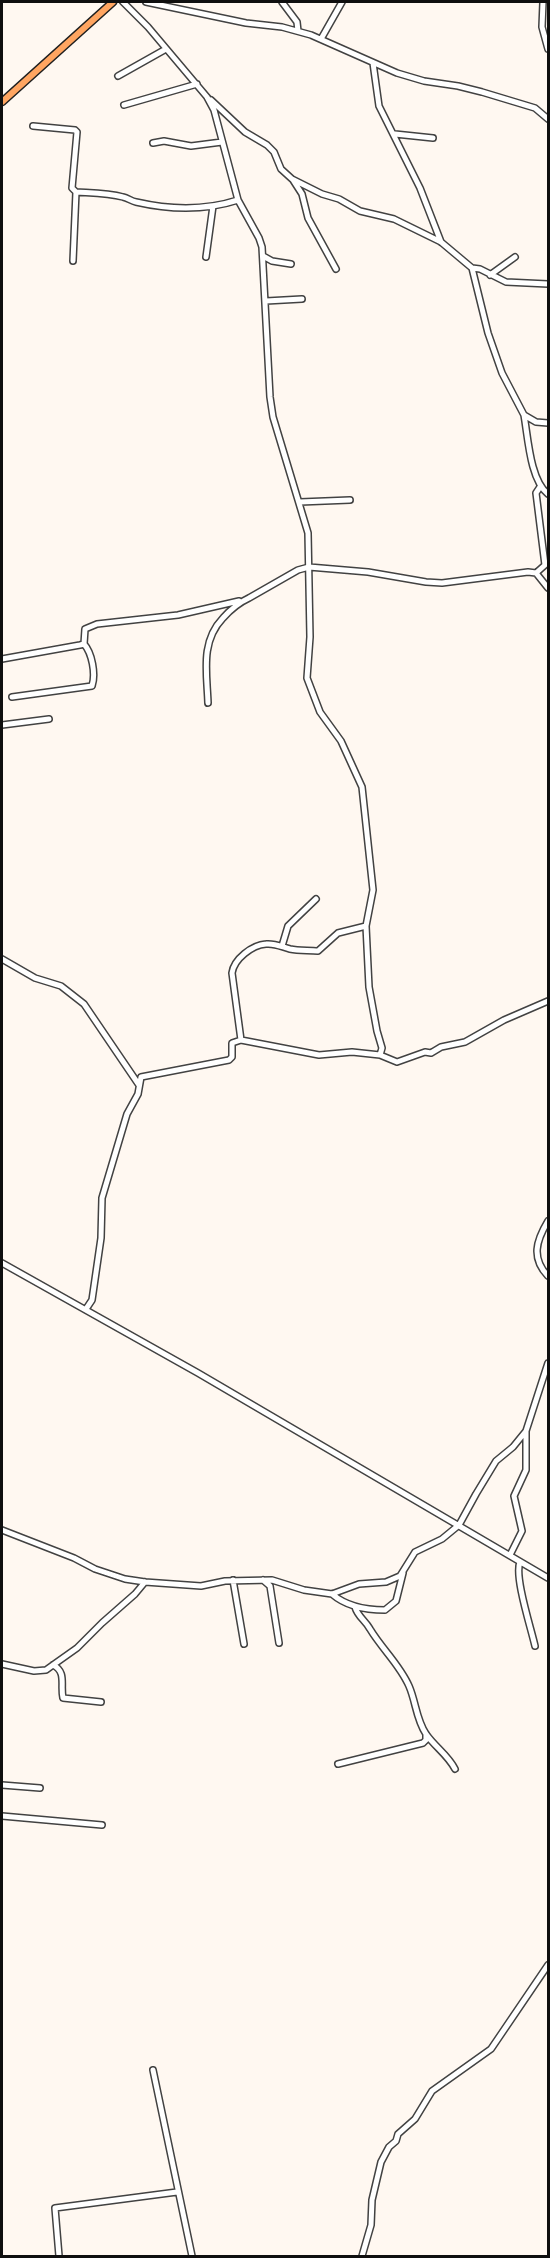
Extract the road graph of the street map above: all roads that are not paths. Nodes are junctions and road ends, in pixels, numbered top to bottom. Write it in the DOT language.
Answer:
graph roads {
  1 [pos="113,2"];
  2 [pos="123,2"];
  3 [pos="146,2"];
  4 [pos="282,2"];
  5 [pos="342,2"];
  6 [pos="543,2"];
  7 [pos="298,32"];
  8 [pos="321,39"];
  9 [pos="166,49"];
  10 [pos="549,50"];
  11 [pos="373,63"];
  12 [pos="118,76"];
  13 [pos="197,84"];
  14 [pos="207,97"];
  15 [pos="2,102"];
  16 [pos="124,105"];
  17 [pos="539,110"];
  18 [pos="549,111"];
  19 [pos="549,119"];
  20 [pos="33,126"];
  21 [pos="395,134"];
  22 [pos="434,138"];
  23 [pos="222,142"];
  24 [pos="153,143"];
  25 [pos="292,179"];
  26 [pos="76,192"];
  27 [pos="238,200"];
  28 [pos="213,206"];
  29 [pos="441,242"];
  30 [pos="263,256"];
  31 [pos="206,257"];
  32 [pos="515,257"];
  33 [pos="73,261"];
  34 [pos="291,264"];
  35 [pos="472,268"];
  36 [pos="336,269"];
  37 [pos="490,274"];
  38 [pos="549,284"];
  39 [pos="302,299"];
  40 [pos="266,301"];
  41 [pos="524,415"];
  42 [pos="549,423"];
  43 [pos="540,487"];
  44 [pos="549,494"];
  45 [pos="350,500"];
  46 [pos="300,502"];
  47 [pos="547,565"];
  48 [pos="309,567"];
  49 [pos="536,573"];
  50 [pos="549,588"];
  51 [pos="241,601"];
  52 [pos="84,644"];
  53 [pos="2,659"];
  54 [pos="12,697"];
  55 [pos="208,703"];
  56 [pos="49,719"];
  57 [pos="2,725"];
  58 [pos="316,899"];
  59 [pos="366,926"];
  60 [pos="282,946"];
  61 [pos="2,952"];
  62 [pos="2,959"];
  63 [pos="549,1001"];
  64 [pos="241,1040"];
  65 [pos="380,1055"];
  66 [pos="139,1085"];
  67 [pos="549,1221"];
  68 [pos="2,1263"];
  69 [pos="549,1276"];
  70 [pos="86,1309"];
  71 [pos="549,1363"];
  72 [pos="526,1431"];
  73 [pos="459,1525"];
  74 [pos="2,1530"];
  75 [pos="510,1555"];
  76 [pos="520,1562"];
  77 [pos="403,1572"];
  78 [pos="549,1578"];
  79 [pos="233,1580"];
  80 [pos="263,1580"];
  81 [pos="145,1582"];
  82 [pos="332,1594"];
  83 [pos="355,1607"];
  84 [pos="279,1643"];
  85 [pos="244,1644"];
  86 [pos="535,1646"];
  87 [pos="2,1664"];
  88 [pos="53,1665"];
  89 [pos="101,1702"];
  90 [pos="426,1734"];
  91 [pos="338,1764"];
  92 [pos="455,1769"];
  93 [pos="2,1785"];
  94 [pos="40,1788"];
  95 [pos="2,1816"];
  96 [pos="102,1825"];
  97 [pos="549,1965"];
  98 [pos="153,2070"];
  99 [pos="177,2192"];
  100 [pos="59,2256"];
  101 [pos="192,2256"];
  102 [pos="362,2256"];
  1 -- 15 [label="main road"];
  2 -- 9 [label="street"];
  3 -- 7 [label="street"];
  4 -- 7 [label="street"];
  5 -- 8 [label="street"];
  6 -- 10 [label="street"];
  7 -- 8 [label="street"];
  8 -- 11 [label="street"];
  9 -- 12 [label="street"];
  9 -- 13 [label="street"];
  11 -- 17 [label="street"];
  11 -- 21 [label="street"];
  13 -- 14 [label="street"];
  13 -- 16 [label="street"];
  14 -- 23 [label="street"];
  14 -- 25 [label="street"];
  17 -- 18 [label="street"];
  17 -- 19 [label="street"];
  20 -- 26 [label="street"];
  21 -- 22 [label="street"];
  21 -- 29 [label="street"];
  23 -- 24 [label="street"];
  23 -- 27 [label="street"];
  25 -- 29 [label="street"];
  25 -- 36 [label="street"];
  26 -- 28 [label="street"];
  26 -- 33 [label="street"];
  27 -- 28 [label="street"];
  27 -- 30 [label="street"];
  28 -- 31 [label="street"];
  29 -- 35 [label="street"];
  30 -- 34 [label="street"];
  30 -- 40 [label="street"];
  32 -- 37 [label="street"];
  35 -- 37 [label="street"];
  35 -- 41 [label="street"];
  37 -- 38 [label="street"];
  39 -- 40 [label="street"];
  40 -- 46 [label="street"];
  41 -- 42 [label="street"];
  41 -- 43 [label="street"];
  43 -- 44 [label="street"];
  43 -- 47 [label="street"];
  45 -- 46 [label="street"];
  46 -- 48 [label="street"];
  47 -- 49 [label="street"];
  48 -- 49 [label="street"];
  48 -- 51 [label="street"];
  48 -- 59 [label="street"];
  49 -- 50 [label="street"];
  51 -- 52 [label="street"];
  51 -- 55 [label="street"];
  52 -- 53 [label="street"];
  52 -- 54 [label="street"];
  56 -- 57 [label="street"];
  58 -- 60 [label="street"];
  59 -- 60 [label="street"];
  59 -- 65 [label="street"];
  60 -- 64 [label="street"];
  61 -- 62 [label="street"];
  62 -- 66 [label="street"];
  63 -- 65 [label="street"];
  64 -- 65 [label="street"];
  64 -- 66 [label="street"];
  66 -- 70 [label="street"];
  67 -- 69 [label="street"];
  68 -- 70 [label="street"];
  70 -- 73 [label="street"];
  71 -- 72 [label="street"];
  72 -- 73 [label="street"];
  72 -- 75 [label="street"];
  73 -- 75 [label="street"];
  73 -- 77 [label="street"];
  74 -- 81 [label="street"];
  75 -- 76 [label="street"];
  76 -- 78 [label="street"];
  76 -- 86 [label="street"];
  77 -- 82 [label="street"];
  77 -- 83 [label="street"];
  79 -- 80 [label="street"];
  79 -- 81 [label="street"];
  79 -- 85 [label="street"];
  80 -- 82 [label="street"];
  80 -- 84 [label="street"];
  81 -- 88 [label="street"];
  82 -- 83 [label="street"];
  83 -- 90 [label="street"];
  87 -- 88 [label="street"];
  88 -- 89 [label="street"];
  90 -- 91 [label="street"];
  90 -- 92 [label="street"];
  93 -- 94 [label="street"];
  95 -- 96 [label="street"];
  97 -- 102 [label="street"];
  98 -- 99 [label="street"];
  99 -- 100 [label="street"];
  99 -- 101 [label="street"];
}
